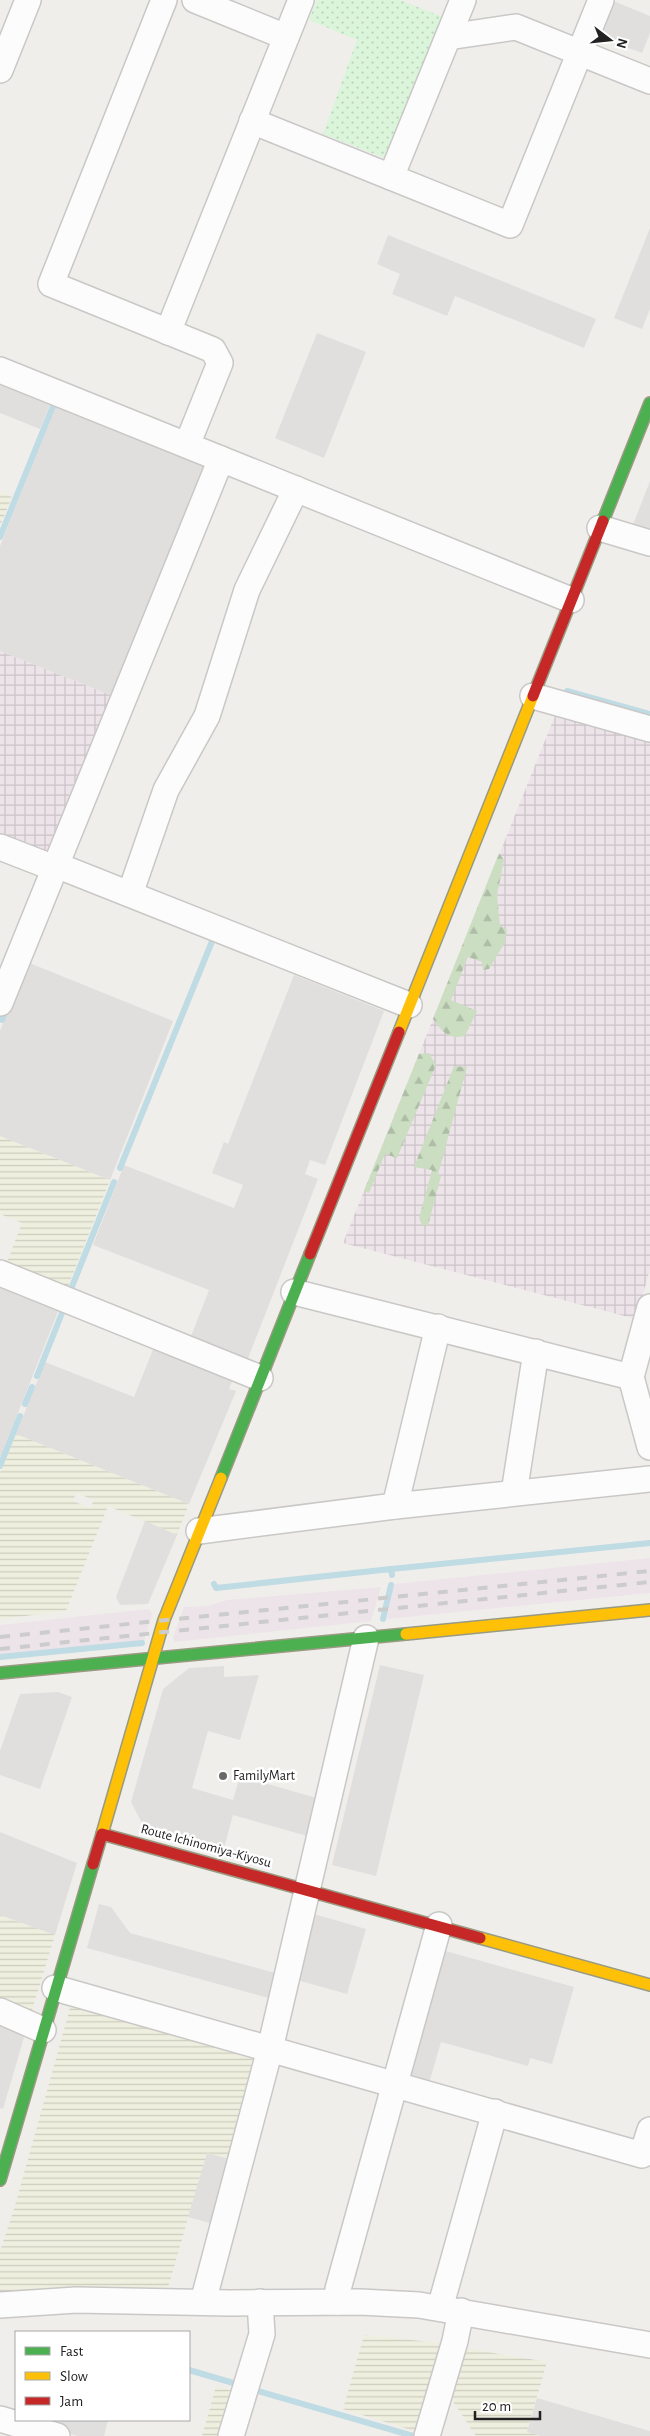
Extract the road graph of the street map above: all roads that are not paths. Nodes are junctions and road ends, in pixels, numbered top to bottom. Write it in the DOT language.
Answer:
graph roads {
  1 [pos="164,0"];
  2 [pos="195,0"];
  3 [pos="301,0"];
  4 [pos="463,0"];
  5 [pos="601,0"];
  6 [pos="16,12"];
  7 [pos="286,37"];
  8 [pos="448,37"];
  9 [pos="580,51"];
  10 [pos="0,70"];
  11 [pos="650,81"];
  12 [pos="252,121"];
  13 [pos="391,177"];
  14 [pos="168,332"];
  15 [pos="0,370"];
  16 [pos="650,403"];
  17 [pos="187,445"];
  18 [pos="221,459"];
  19 [pos="296,489"];
  20 [pos="600,528"];
  21 [pos="650,543"];
  22 [pos="571,600"];
  23 [pos="533,696"];
  24 [pos="650,729"];
  25 [pos="0,846"];
  26 [pos="55,867"];
  27 [pos="130,894"];
  28 [pos="0,1003"];
  29 [pos="409,1005"];
  30 [pos="0,1273"];
  31 [pos="294,1292"];
  32 [pos="650,1307"];
  33 [pos="438,1327"];
  34 [pos="536,1352"];
  35 [pos="631,1377"];
  36 [pos="260,1378"];
  37 [pos="650,1447"];
  38 [pos="650,1479"];
  39 [pos="514,1493"];
  40 [pos="395,1506"];
  41 [pos="199,1531"];
  42 [pos="650,1610"];
  43 [pos="366,1638"];
  44 [pos="152,1657"];
  45 [pos="0,1674"];
  46 [pos="102,1834"];
  47 [pos="308,1890"];
  48 [pos="439,1926"];
  49 [pos="650,1985"];
  50 [pos="55,1988"];
  51 [pos="0,2011"];
  52 [pos="44,2030"];
  53 [pos="270,2049"];
  54 [pos="397,2084"];
  55 [pos="495,2112"];
  56 [pos="650,2130"];
  57 [pos="0,2180"];
  58 [pos="203,2302"];
  59 [pos="260,2302"];
  60 [pos="337,2302"];
  61 [pos="0,2305"];
  62 [pos="450,2310"];
  63 [pos="650,2345"];
  64 [pos="0,2419"];
  65 [pos="42,2434"];
  66 [pos="231,2436"];
  67 [pos="427,2436"];
  1 -- 14 [label="street"];
  2 -- 7 [label="street"];
  3 -- 7 [label="street"];
  4 -- 8 [label="street"];
  5 -- 9 [label="street"];
  6 -- 10 [label="street"];
  7 -- 12 [label="street"];
  8 -- 9 [label="street"];
  8 -- 13 [label="street"];
  9 -- 11 [label="street"];
  9 -- 13 [label="street"];
  12 -- 13 [label="street"];
  12 -- 14 [label="street"];
  14 -- 17 [label="street"];
  15 -- 17 [label="street"];
  16 -- 20 [label="street"];
  17 -- 18 [label="street"];
  18 -- 19 [label="street"];
  18 -- 26 [label="street"];
  19 -- 22 [label="street"];
  19 -- 27 [label="street"];
  20 -- 21 [label="street"];
  20 -- 22 [label="street"];
  22 -- 23 [label="street"];
  23 -- 24 [label="street"];
  23 -- 29 [label="street"];
  25 -- 26 [label="street"];
  26 -- 27 [label="street"];
  26 -- 28 [label="street"];
  27 -- 29 [label="street"];
  29 -- 31 [label="street"];
  30 -- 36 [label="street"];
  31 -- 33 [label="street"];
  31 -- 36 [label="street"];
  32 -- 35 [label="street"];
  33 -- 34 [label="street"];
  33 -- 40 [label="street"];
  34 -- 35 [label="street"];
  34 -- 39 [label="street"];
  35 -- 37 [label="street"];
  36 -- 41 [label="street"];
  38 -- 39 [label="street"];
  39 -- 40 [label="street"];
  40 -- 41 [label="street"];
  41 -- 44 [label="street"];
  42 -- 43 [label="street"];
  43 -- 44 [label="street"];
  43 -- 47 [label="street"];
  44 -- 45 [label="street"];
  44 -- 46 [label="street"];
  46 -- 47 [label="street, Route Ichinomiya-Kiyosu"];
  46 -- 50 [label="street"];
  47 -- 48 [label="street, Route Ichinomiya-Kiyosu"];
  47 -- 53 [label="street"];
  48 -- 49 [label="street, Route Ichinomiya-Kiyosu"];
  48 -- 54 [label="street"];
  50 -- 52 [label="street"];
  50 -- 53 [label="street"];
  51 -- 52 [label="street"];
  52 -- 57 [label="street"];
  53 -- 54 [label="street"];
  53 -- 58 [label="street"];
  54 -- 55 [label="street"];
  54 -- 60 [label="street"];
  55 -- 56 [label="street"];
  55 -- 62 [label="street"];
  58 -- 59 [label="street"];
  58 -- 61 [label="street"];
  59 -- 60 [label="street"];
  59 -- 66 [label="street"];
  60 -- 62 [label="street"];
  62 -- 63 [label="street"];
  62 -- 67 [label="street"];
  64 -- 65 [label="street"];
}
